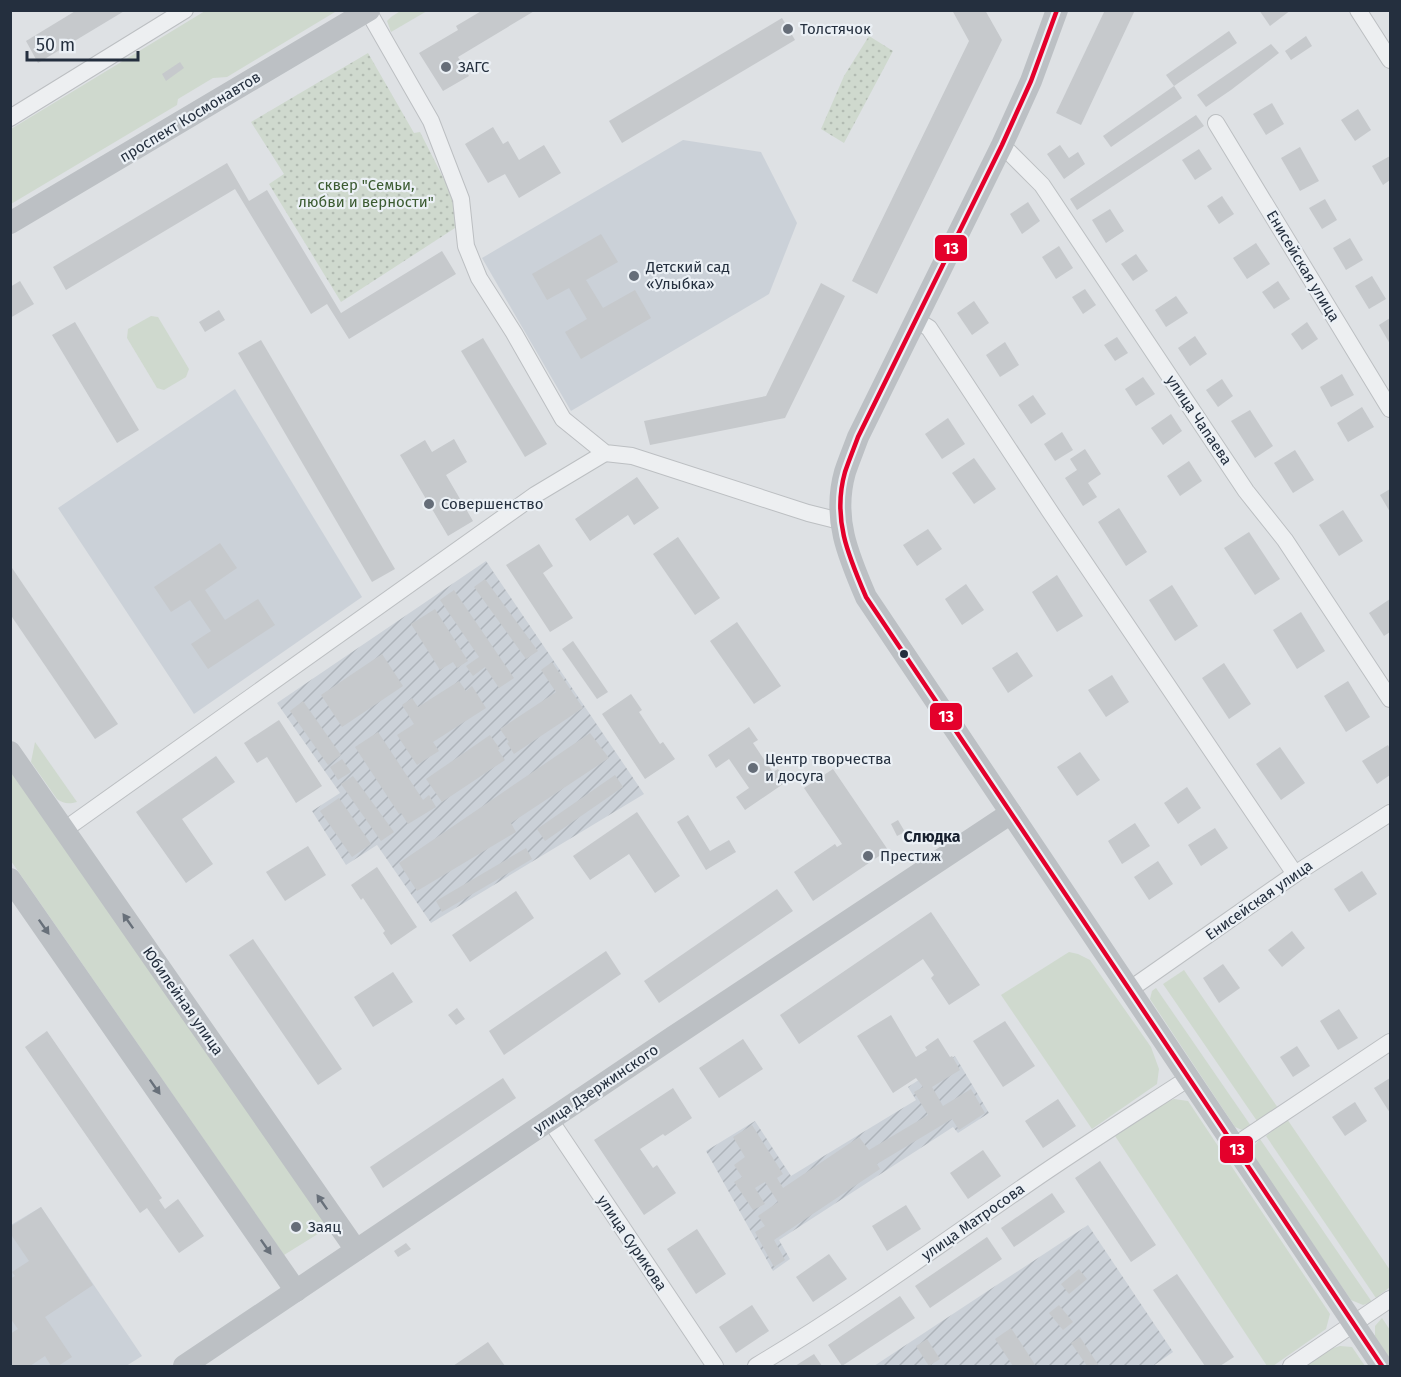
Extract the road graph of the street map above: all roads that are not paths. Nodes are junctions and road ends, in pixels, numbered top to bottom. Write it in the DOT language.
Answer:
graph roads {
  1 [pos="185,10"];
  2 [pos="1057,10"];
  3 [pos="1358,10"];
  4 [pos="362,12"];
  5 [pos="1390,60"];
  6 [pos="10,118"];
  7 [pos="1216,123"];
  8 [pos="1002,145"];
  9 [pos="10,223"];
  10 [pos="916,320"];
  11 [pos="1390,409"];
  12 [pos="605,453"];
  13 [pos="840,521"];
  14 [pos="1390,699"];
  15 [pos="10,752"];
  16 [pos="1011,813"];
  17 [pos="1390,813"];
  18 [pos="64,830"];
  19 [pos="1295,874"];
  20 [pos="10,879"];
  21 [pos="1129,990"];
  22 [pos="1390,1042"];
  23 [pos="1189,1078"];
  24 [pos="550,1120"];
  25 [pos="1234,1146"];
  26 [pos="356,1250"];
  27 [pos="297,1291"];
  28 [pos="1390,1299"];
  29 [pos="1354,1325"];
  30 [pos="184,1366"];
  31 [pos="715,1366"];
  32 [pos="756,1366"];
  33 [pos="1291,1366"];
  34 [pos="1382,1366"];
  1 -- 6 [label="street"];
  2 -- 8 [label="main road"];
  3 -- 5 [label="street"];
  4 -- 9 [label="main road, проспект Космонавтов"];
  4 -- 12 [label="street"];
  7 -- 11 [label="street, Енисейская улица"];
  8 -- 10 [label="main road"];
  8 -- 14 [label="street, улица Чапаева"];
  10 -- 13 [label="main road"];
  10 -- 19 [label="street"];
  12 -- 13 [label="street"];
  12 -- 18 [label="street"];
  13 -- 16 [label="main road"];
  15 -- 18 [label="main road, Юбилейная улица"];
  16 -- 21 [label="main road"];
  16 -- 24 [label="main road, улица Дзержинского"];
  17 -- 19 [label="street, Енисейская улица"];
  26 -- 18 [label="main road, Юбилейная улица, one-way"];
  19 -- 21 [label="street, Енисейская улица"];
  20 -- 27 [label="main road, one-way"];
  21 -- 23 [label="main road"];
  22 -- 25 [label="street"];
  23 -- 25 [label="main road"];
  23 -- 32 [label="street, улица Матросова"];
  24 -- 26 [label="main road, улица Дзержинского"];
  24 -- 31 [label="street, улица Сурикова"];
  25 -- 29 [label="main road"];
  26 -- 27 [label="main road, улица Дзержинского"];
  27 -- 30 [label="main road, улица Дзержинского"];
  28 -- 29 [label="street"];
  29 -- 33 [label="street"];
  29 -- 34 [label="main road"];
}
